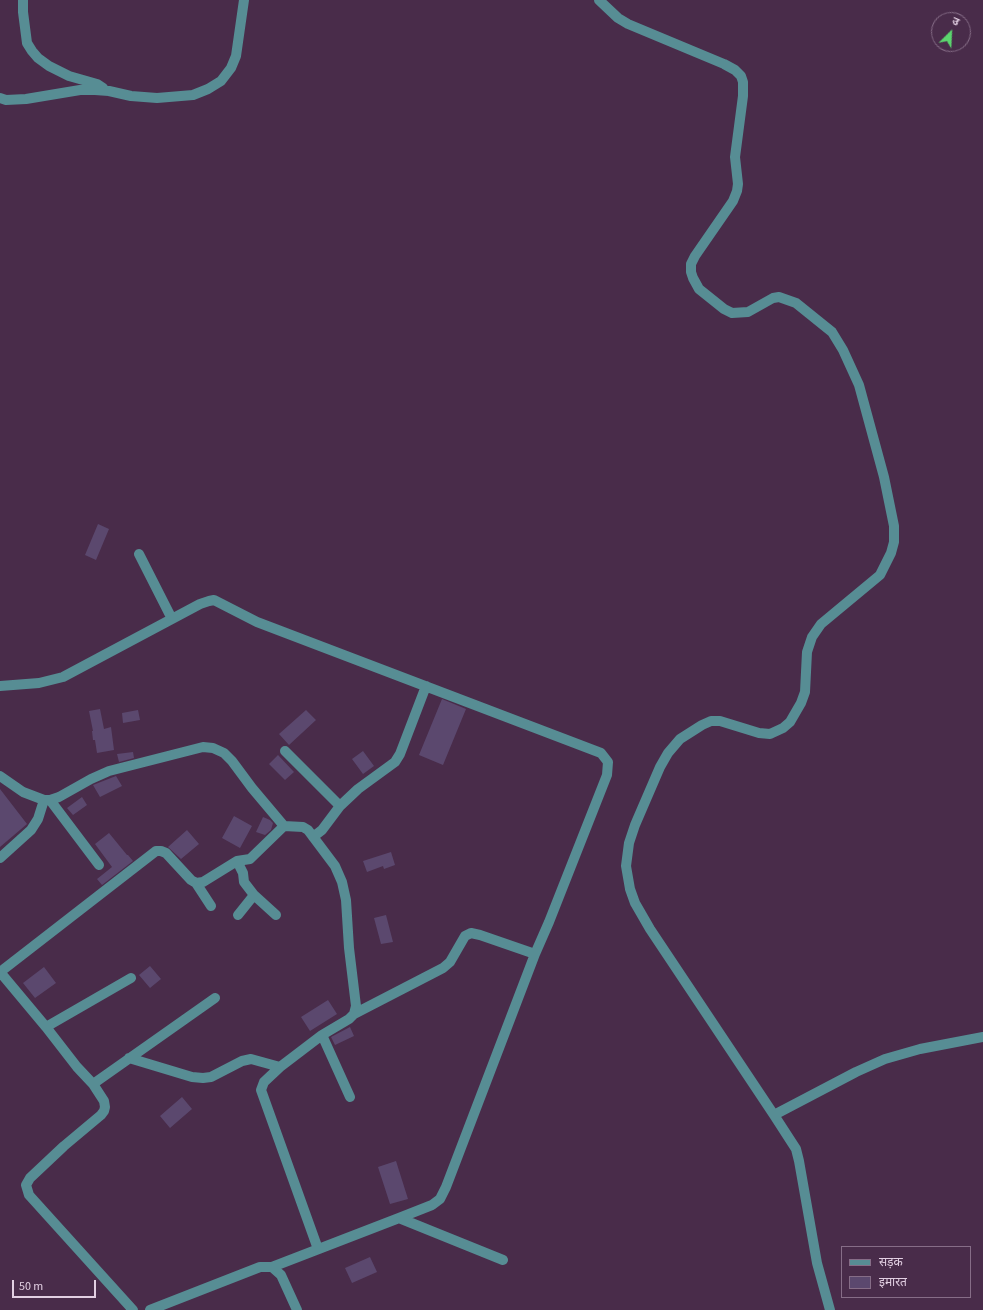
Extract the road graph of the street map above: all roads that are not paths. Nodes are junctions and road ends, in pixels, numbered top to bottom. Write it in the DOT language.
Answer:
graph roads {
  1 [pos="23,0"];
  2 [pos="244,0"];
  3 [pos="599,0"];
  4 [pos="109,91"];
  5 [pos="0,98"];
  6 [pos="139,554"];
  7 [pos="172,619"];
  8 [pos="0,686"];
  9 [pos="426,686"];
  10 [pos="285,751"];
  11 [pos="0,776"];
  12 [pos="47,800"];
  13 [pos="340,806"];
  14 [pos="284,826"];
  15 [pos="313,837"];
  16 [pos="0,858"];
  17 [pos="237,861"];
  18 [pos="99,865"];
  19 [pos="196,884"];
  20 [pos="254,895"];
  21 [pos="211,906"];
  22 [pos="238,915"];
  23 [pos="276,915"];
  24 [pos="535,954"];
  25 [pos="0,972"];
  26 [pos="131,978"];
  27 [pos="215,998"];
  28 [pos="354,1014"];
  29 [pos="46,1027"];
  30 [pos="322,1035"];
  31 [pos="983,1037"];
  32 [pos="129,1058"];
  33 [pos="280,1067"];
  34 [pos="92,1084"];
  35 [pos="350,1097"];
  36 [pos="774,1115"];
  37 [pos="399,1218"];
  38 [pos="318,1249"];
  39 [pos="503,1260"];
  40 [pos="272,1267"];
  41 [pos="133,1310"];
  42 [pos="150,1310"];
  43 [pos="297,1310"];
  44 [pos="830,1310"];
  1 -- 4 [label="street"];
  2 -- 4 [label="street"];
  3 -- 36 [label="street"];
  4 -- 5 [label="street"];
  6 -- 7 [label="street"];
  7 -- 8 [label="street"];
  7 -- 9 [label="street"];
  9 -- 13 [label="street"];
  9 -- 24 [label="street"];
  10 -- 13 [label="street"];
  11 -- 12 [label="street"];
  12 -- 14 [label="street"];
  12 -- 16 [label="street"];
  12 -- 18 [label="street"];
  13 -- 15 [label="street"];
  14 -- 15 [label="street"];
  14 -- 17 [label="street"];
  15 -- 28 [label="street"];
  17 -- 19 [label="street"];
  17 -- 20 [label="street"];
  19 -- 21 [label="street"];
  19 -- 25 [label="street"];
  20 -- 22 [label="street"];
  20 -- 23 [label="street"];
  24 -- 28 [label="street"];
  24 -- 37 [label="street"];
  25 -- 29 [label="street"];
  26 -- 29 [label="street"];
  27 -- 32 [label="street"];
  28 -- 30 [label="street"];
  29 -- 34 [label="street"];
  30 -- 33 [label="street"];
  30 -- 35 [label="street"];
  31 -- 36 [label="street"];
  32 -- 33 [label="street"];
  32 -- 34 [label="street"];
  33 -- 38 [label="street"];
  34 -- 41 [label="street"];
  36 -- 44 [label="street"];
  37 -- 38 [label="street"];
  37 -- 39 [label="street"];
  38 -- 40 [label="street"];
  40 -- 42 [label="street"];
  40 -- 43 [label="street"];
}
